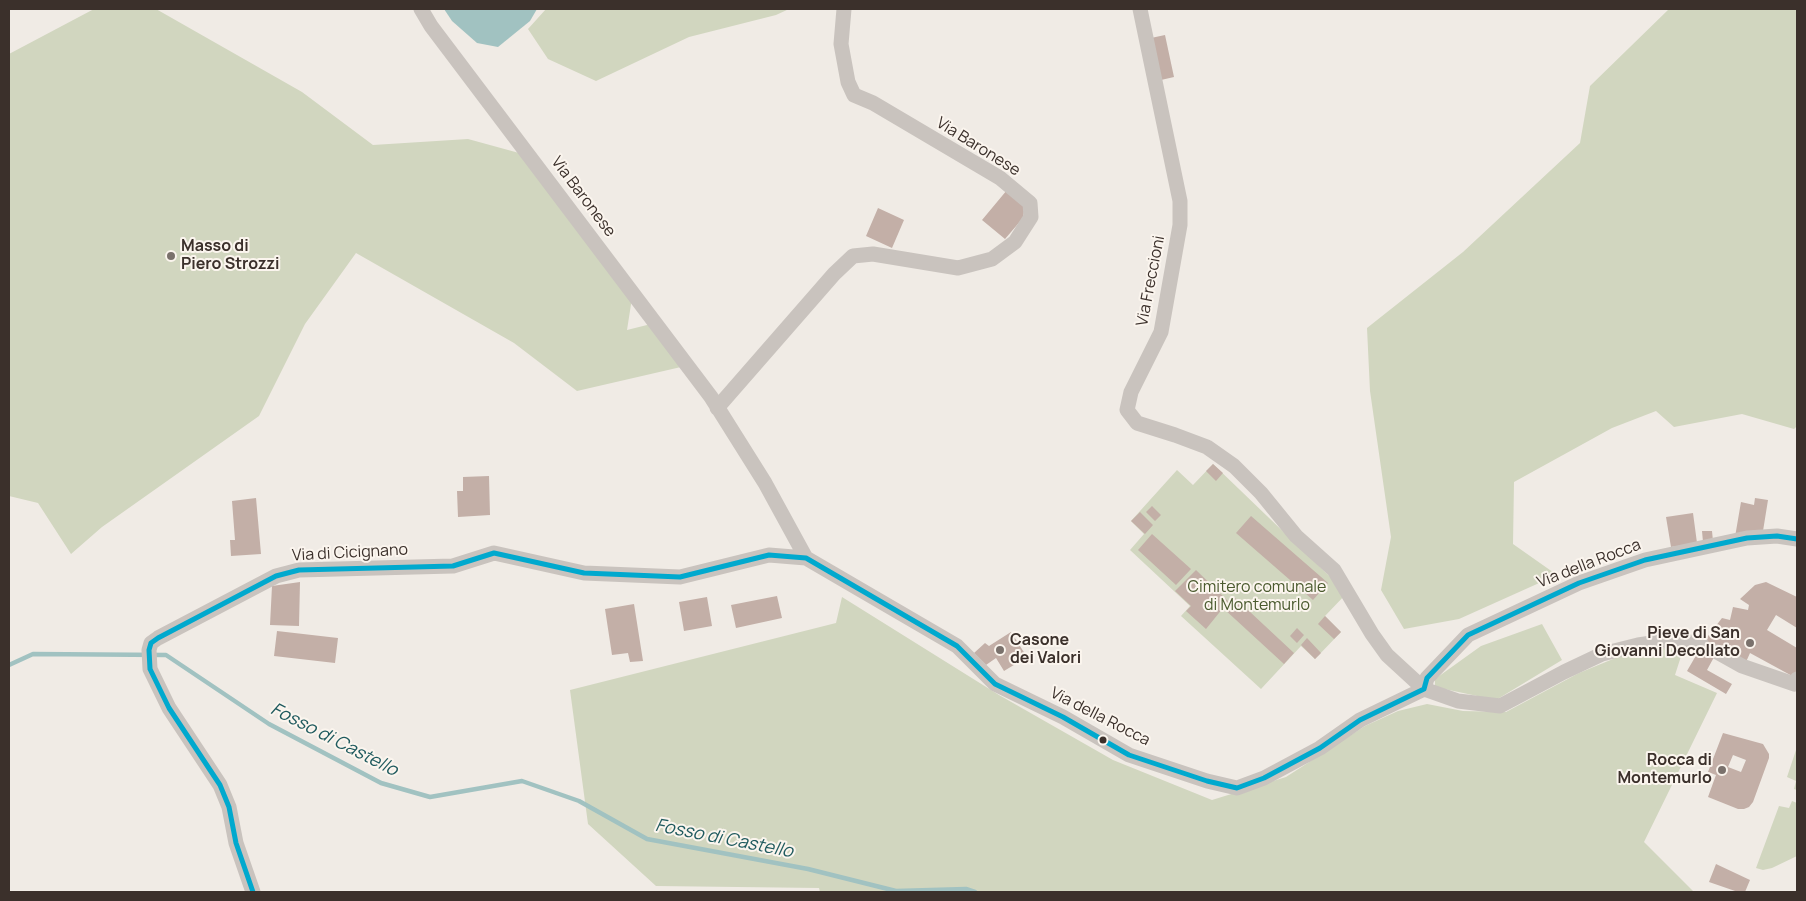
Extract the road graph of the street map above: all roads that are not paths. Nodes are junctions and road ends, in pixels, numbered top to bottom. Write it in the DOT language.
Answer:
graph roads {
  1 [pos="421,9"];
  2 [pos="844,9"];
  3 [pos="1140,9"];
  4 [pos="717,408"];
  5 [pos="1797,539"];
  6 [pos="806,558"];
  7 [pos="1702,645"];
  8 [pos="1717,652"];
  9 [pos="1797,679"];
  10 [pos="1424,689"];
  11 [pos="253,892"];
  1 -- 4 [label="street, Via Baronese"];
  2 -- 4 [label="street, Via Baronese"];
  3 -- 10 [label="street, Via Freccioni"];
  4 -- 6 [label="street, Via Baronese"];
  5 -- 10 [label="street, Via della Rocca"];
  6 -- 10 [label="street, Via della Rocca"];
  6 -- 11 [label="street, Via di Cicignano"];
  7 -- 10 [label="street"];
  8 -- 9 [label="street"];
}
